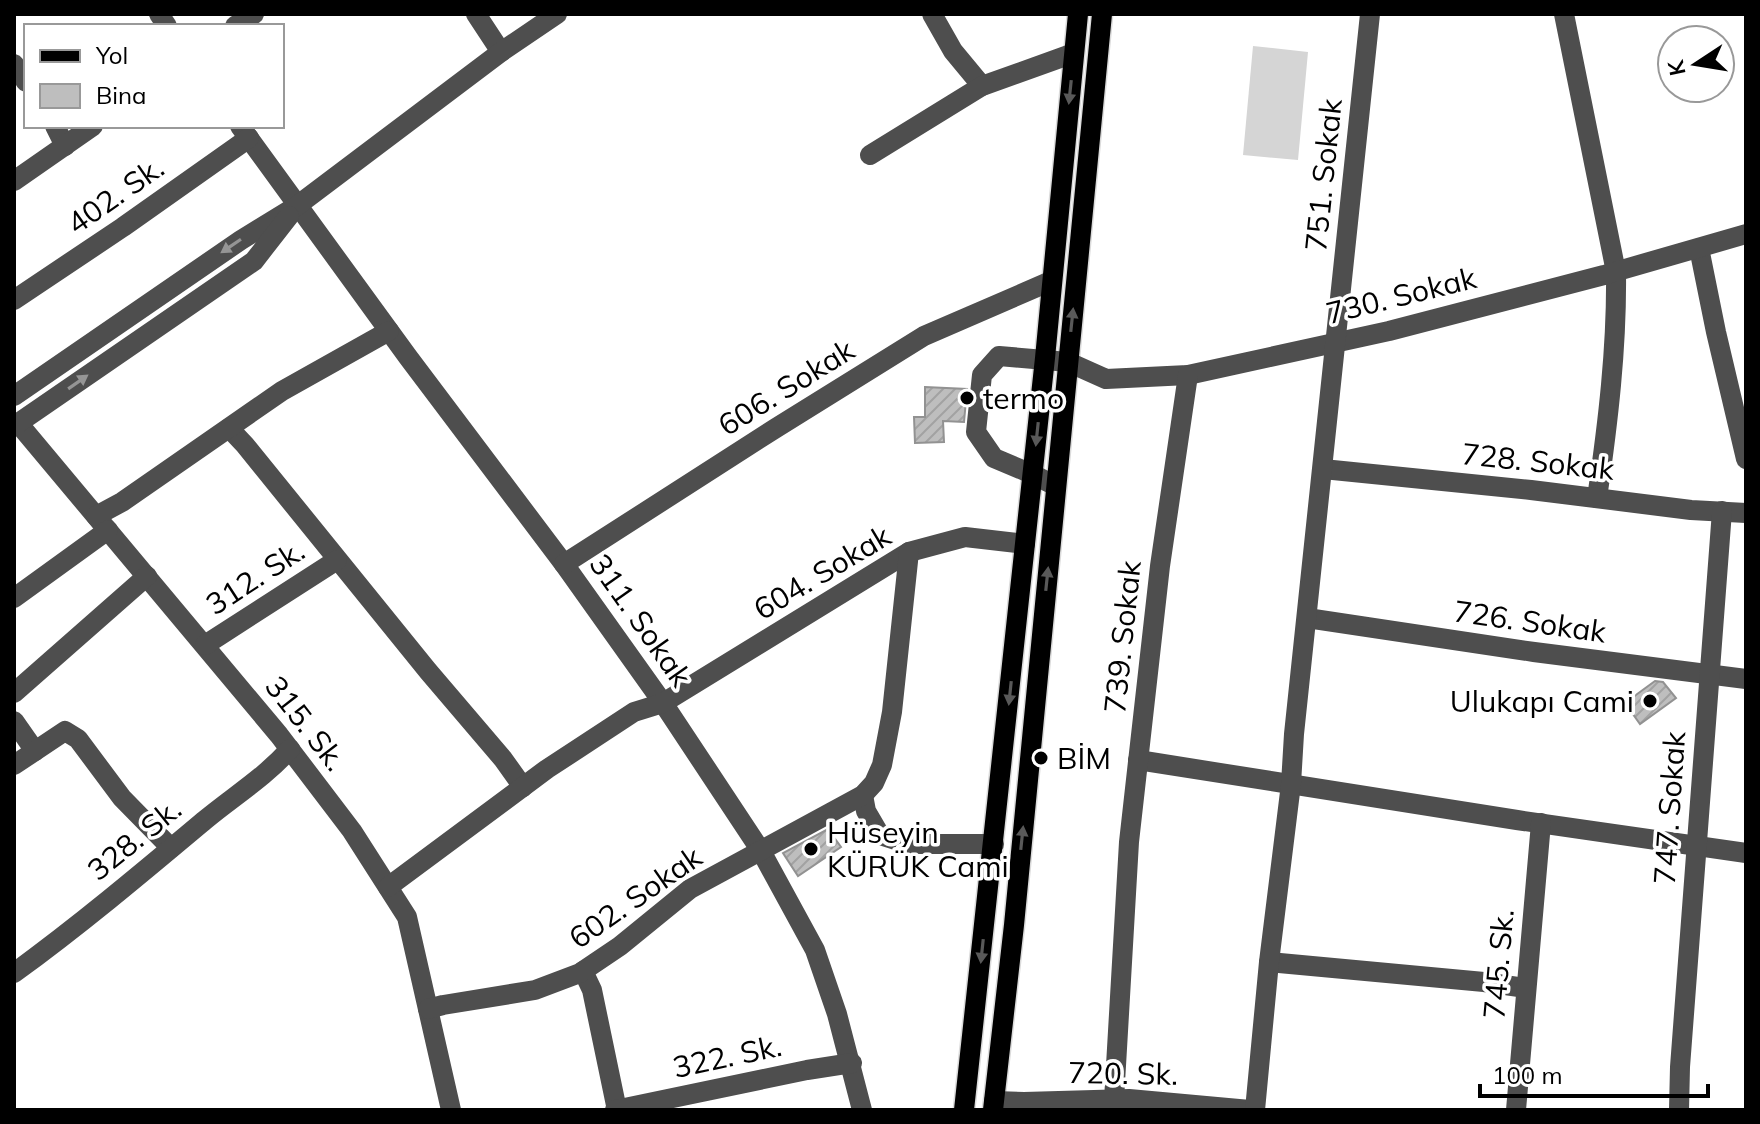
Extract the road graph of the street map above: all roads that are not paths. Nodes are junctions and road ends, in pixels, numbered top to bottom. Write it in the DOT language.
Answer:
graph roads {
  1 [pos="476,14"];
  2 [pos="557,14"];
  3 [pos="932,14"];
  4 [pos="1078,14"];
  5 [pos="1102,14"];
  6 [pos="1564,14"];
  7 [pos="1376,15"];
  8 [pos="501,52"];
  9 [pos="1074,53"];
  10 [pos="982,86"];
  11 [pos="56,128"];
  12 [pos="90,128"];
  13 [pos="244,132"];
  14 [pos="65,146"];
  15 [pos="870,155"];
  16 [pos="14,181"];
  17 [pos="298,205"];
  18 [pos="1746,234"];
  19 [pos="1699,248"];
  20 [pos="1616,272"];
  21 [pos="1051,281"];
  22 [pos="14,300"];
  23 [pos="389,331"];
  24 [pos="1334,343"];
  25 [pos="1045,358"];
  26 [pos="1068,362"];
  27 [pos="1188,375"];
  28 [pos="14,396"];
  29 [pos="16,425"];
  30 [pos="229,428"];
  31 [pos="1746,459"];
  32 [pos="1323,469"];
  33 [pos="1032,474"];
  34 [pos="1056,486"];
  35 [pos="1597,498"];
  36 [pos="1739,510"];
  37 [pos="102,523"];
  38 [pos="1025,544"];
  39 [pos="909,552"];
  40 [pos="337,560"];
  41 [pos="564,564"];
  42 [pos="147,576"];
  43 [pos="14,598"];
  44 [pos="1307,618"];
  45 [pos="205,645"];
  46 [pos="1709,676"];
  47 [pos="1746,679"];
  48 [pos="14,693"];
  49 [pos="663,703"];
  50 [pos="14,721"];
  51 [pos="290,749"];
  52 [pos="35,751"];
  53 [pos="1138,760"];
  54 [pos="14,765"];
  55 [pos="1291,784"];
  56 [pos="523,787"];
  57 [pos="863,795"];
  58 [pos="1541,823"];
  59 [pos="994,844"];
  60 [pos="1696,844"];
  61 [pos="171,848"];
  62 [pos="761,851"];
  63 [pos="1746,853"];
  64 [pos="388,887"];
  65 [pos="1269,962"];
  66 [pos="583,971"];
  67 [pos="14,973"];
  68 [pos="1526,988"];
  69 [pos="428,1009"];
  70 [pos="852,1063"];
  71 [pos="1125,1103"];
  72 [pos="994,1105"];
  73 [pos="1078,1105"];
  74 [pos="451,1110"];
  75 [pos="616,1110"];
  76 [pos="862,1110"];
  77 [pos="964,1110"];
  78 [pos="1252,1110"];
  79 [pos="1516,1110"];
  80 [pos="1679,1110"];
  1 -- 8 [label="street"];
  2 -- 8 [label="street"];
  3 -- 10 [label="street"];
  4 -- 9 [label="main road"];
  26 -- 5 [label="main road, one-way"];
  6 -- 20 [label="street"];
  7 -- 24 [label="street, 751. Sokak"];
  8 -- 17 [label="street"];
  9 -- 10 [label="street"];
  9 -- 21 [label="main road, one-way"];
  10 -- 15 [label="street"];
  11 -- 14 [label="street"];
  12 -- 14 [label="street"];
  13 -- 17 [label="street, 311. Sokak"];
  13 -- 22 [label="street, 402. Sk."];
  14 -- 16 [label="street"];
  17 -- 23 [label="street, 311. Sokak"];
  17 -- 28 [label="street, one-way"];
  29 -- 17 [label="street, one-way"];
  18 -- 19 [label="street, 730. Sokak"];
  19 -- 20 [label="street, 730. Sokak"];
  19 -- 31 [label="street"];
  20 -- 24 [label="street, 730. Sokak"];
  20 -- 35 [label="street"];
  21 -- 25 [label="main road"];
  21 -- 41 [label="street, 606. Sokak"];
  23 -- 30 [label="street"];
  23 -- 41 [label="street, 311. Sokak"];
  24 -- 27 [label="street, 730. Sokak"];
  24 -- 32 [label="street, 751. Sokak"];
  25 -- 26 [label="street, 730. Sokak"];
  25 -- 33 [label="main road, one-way"];
  25 -- 33 [label="street, 730. Sokak"];
  26 -- 27 [label="street, 730. Sokak"];
  26 -- 34 [label="main road"];
  27 -- 53 [label="street, 739. Sokak"];
  29 -- 37 [label="street, 315. Sk."];
  30 -- 37 [label="street"];
  30 -- 40 [label="street"];
  32 -- 35 [label="street, 728. Sokak"];
  32 -- 44 [label="street, 751. Sokak"];
  33 -- 34 [label="street"];
  33 -- 38 [label="main road"];
  72 -- 34 [label="main road, one-way"];
  35 -- 36 [label="street, 728. Sokak"];
  36 -- 46 [label="street, 747. Sokak"];
  37 -- 42 [label="street, 315. Sk."];
  37 -- 43 [label="street"];
  38 -- 39 [label="street, 604. Sokak"];
  38 -- 59 [label="main road, one-way"];
  39 -- 49 [label="street, 604. Sokak"];
  39 -- 57 [label="street"];
  40 -- 45 [label="street, 312. Sk."];
  40 -- 56 [label="street"];
  41 -- 49 [label="street, 311. Sokak"];
  42 -- 45 [label="street, 315. Sk."];
  42 -- 48 [label="street"];
  44 -- 46 [label="street, 726. Sokak"];
  44 -- 55 [label="street, 751. Sokak"];
  45 -- 51 [label="street, 315. Sk."];
  46 -- 47 [label="street, 726. Sokak"];
  46 -- 60 [label="street, 747. Sokak"];
  49 -- 56 [label="street, 604. Sokak"];
  49 -- 62 [label="street, 311. Sokak"];
  50 -- 52 [label="street"];
  51 -- 61 [label="street, 328. Sk."];
  51 -- 64 [label="street, 315. Sk."];
  52 -- 54 [label="street"];
  52 -- 61 [label="street"];
  53 -- 55 [label="street"];
  53 -- 71 [label="street, 739. Sokak"];
  55 -- 58 [label="street"];
  55 -- 65 [label="street, 751. Sokak"];
  56 -- 64 [label="street, 604. Sokak"];
  57 -- 59 [label="street"];
  57 -- 62 [label="street, 602. Sokak"];
  58 -- 60 [label="street"];
  58 -- 68 [label="street, 745. Sk."];
  59 -- 77 [label="main road, one-way"];
  60 -- 63 [label="street"];
  60 -- 80 [label="street, 747. Sokak"];
  61 -- 67 [label="street, 328. Sk."];
  62 -- 66 [label="street, 602. Sokak"];
  62 -- 70 [label="street, 311. Sokak"];
  64 -- 69 [label="street, 315. Sk."];
  65 -- 68 [label="street"];
  65 -- 78 [label="street, 751. Sokak"];
  66 -- 69 [label="street, 602. Sokak"];
  66 -- 75 [label="street"];
  68 -- 79 [label="street, 745. Sk."];
  69 -- 74 [label="street, 315. Sk."];
  70 -- 75 [label="street, 322. Sk."];
  70 -- 76 [label="street, 311. Sokak"];
  71 -- 73 [label="street, 720. Sk."];
  71 -- 78 [label="street, 720. Sk."];
  72 -- 73 [label="street, 720. Sk."];
}
